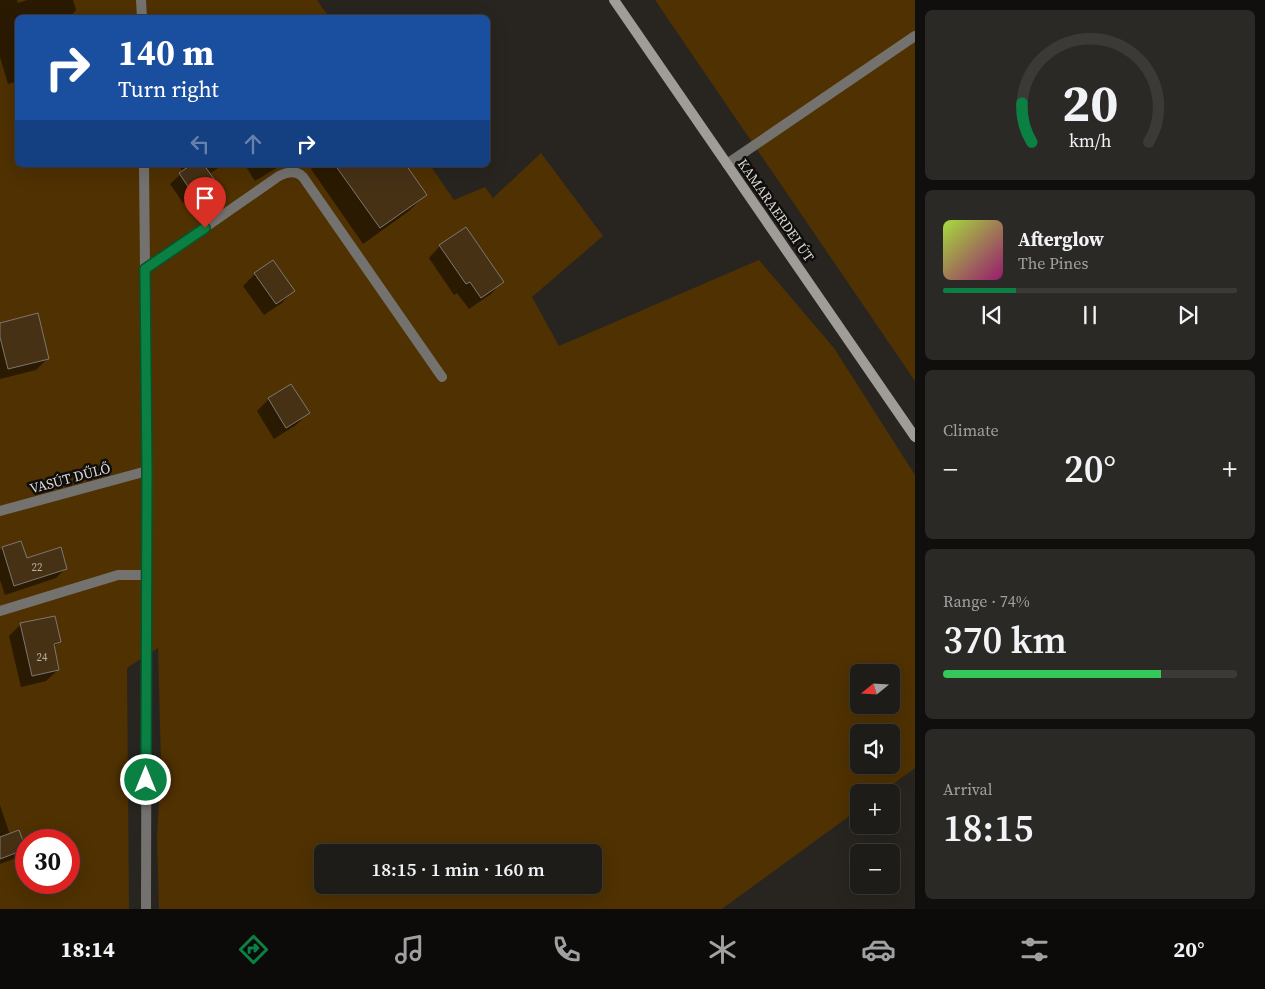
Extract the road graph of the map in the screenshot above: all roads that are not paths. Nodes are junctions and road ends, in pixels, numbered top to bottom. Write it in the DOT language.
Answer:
graph roads {
  1 [pos="140,0"];
  2 [pos="614,0"];
  3 [pos="142,15"];
  4 [pos="915,36"];
  5 [pos="728,164"];
  6 [pos="144,167"];
  7 [pos="145,269"];
  8 [pos="442,377"];
  9 [pos="915,437"];
  10 [pos="147,471"];
  11 [pos="0,511"];
  12 [pos="146,575"];
  13 [pos="0,611"];
  14 [pos="146,909"];
  1 -- 3 [label="street"];
  2 -- 5 [label="street, KAMARAERDEI ÚT"];
  4 -- 5 [label="street"];
  5 -- 9 [label="street, KAMARAERDEI ÚT"];
  6 -- 7 [label="street"];
  7 -- 8 [label="street"];
  7 -- 10 [label="street"];
  10 -- 11 [label="street, VASÚT DŰLŐ"];
  10 -- 12 [label="street"];
  12 -- 13 [label="street"];
  12 -- 14 [label="street"];
}
